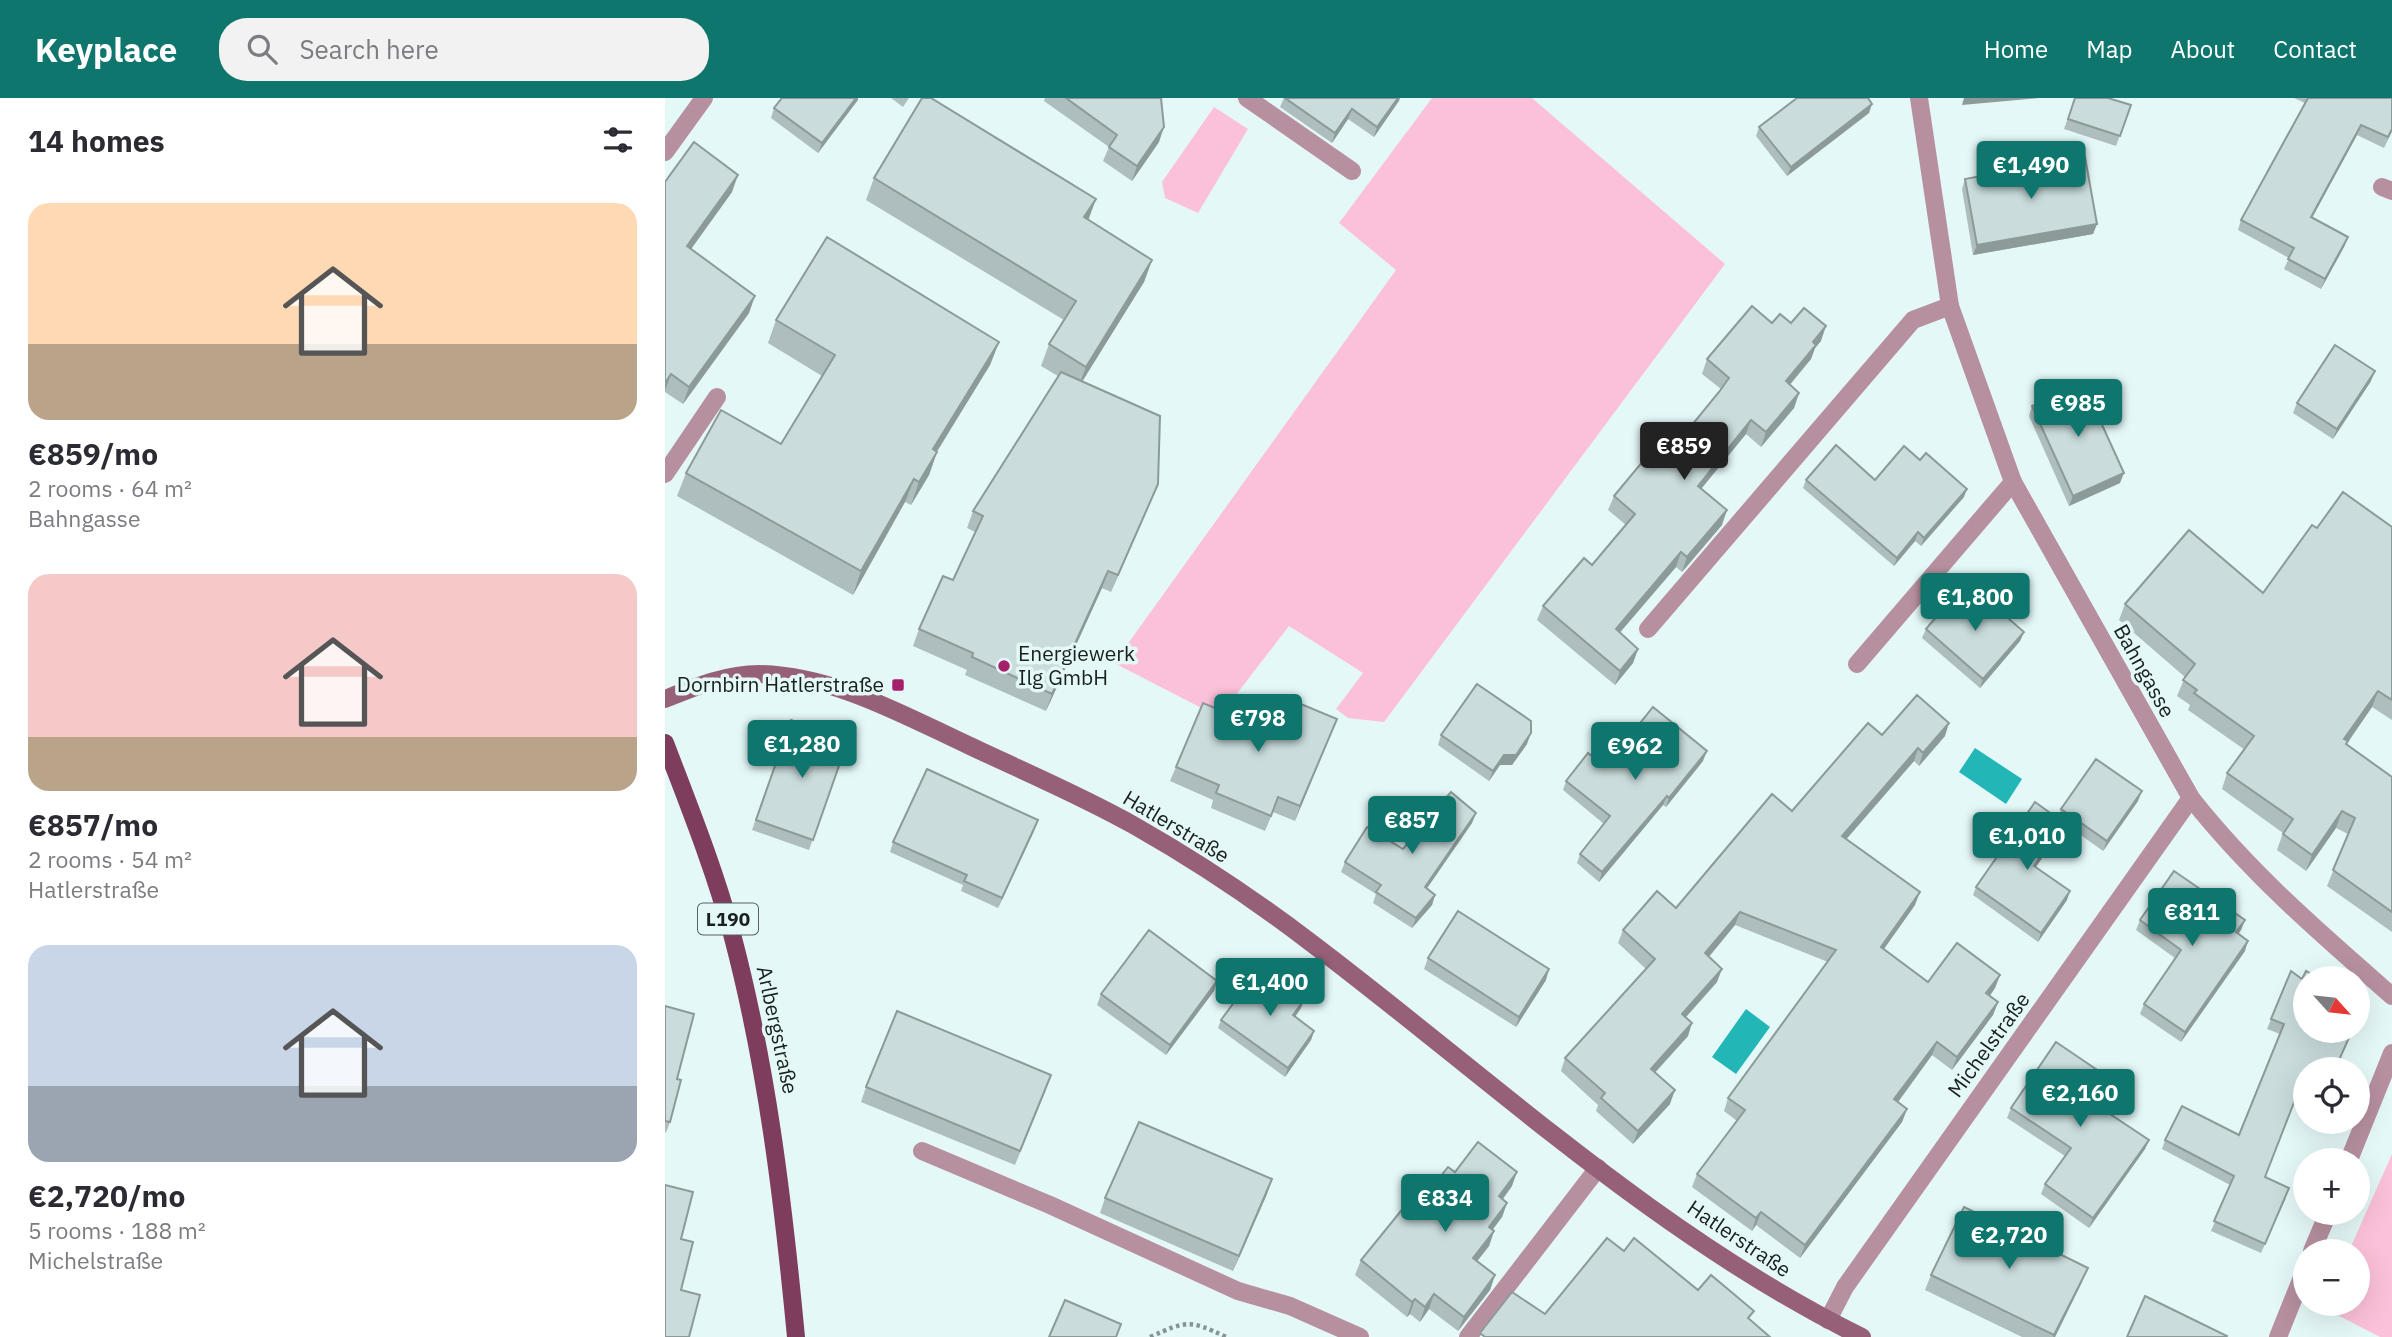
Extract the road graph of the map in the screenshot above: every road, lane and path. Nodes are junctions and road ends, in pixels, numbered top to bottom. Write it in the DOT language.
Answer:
graph roads {
  1 [pos="704,98"];
  2 [pos="1247,98"];
  3 [pos="1919,98"];
  4 [pos="665,152"];
  5 [pos="1352,170"];
  6 [pos="1950,306"];
  7 [pos="717,397"];
  8 [pos="665,474"];
  9 [pos="2013,482"];
  10 [pos="1647,629"];
  11 [pos="1857,664"];
  12 [pos="665,699"];
  13 [pos="665,743"];
  14 [pos="2191,798"];
  15 [pos="2392,996"];
  16 [pos="2392,1053"];
  17 [pos="2354,1148"];
  18 [pos="922,1151"];
  19 [pos="1598,1168"];
  20 [pos="2293,1300"];
  21 [pos="1828,1320"];
  22 [pos="796,1337"];
  23 [pos="1150,1337"];
  24 [pos="1226,1337"];
  25 [pos="1360,1337"];
  26 [pos="1468,1337"];
  27 [pos="1862,1337"];
  28 [pos="2278,1337"];
  1 -- 4 [label="street"];
  2 -- 5 [label="street"];
  3 -- 6 [label="street, Bahngasse"];
  6 -- 9 [label="street, Bahngasse"];
  6 -- 10 [label="street"];
  7 -- 8 [label="street"];
  9 -- 11 [label="street"];
  9 -- 14 [label="street, Bahngasse"];
  12 -- 19 [label="street, Hatlerstraße"];
  13 -- 22 [label="main road, Arlbergstraße / L190"];
  14 -- 15 [label="street, Bahngasse"];
  14 -- 21 [label="street, Michelstraße"];
  16 -- 17 [label="street"];
  18 -- 25 [label="street"];
  19 -- 21 [label="street, Hatlerstraße"];
  19 -- 26 [label="street"];
  20 -- 28 [label="street"];
  21 -- 27 [label="street, Hatlerstraße"];
  23 -- 24 [label="path"];
}
